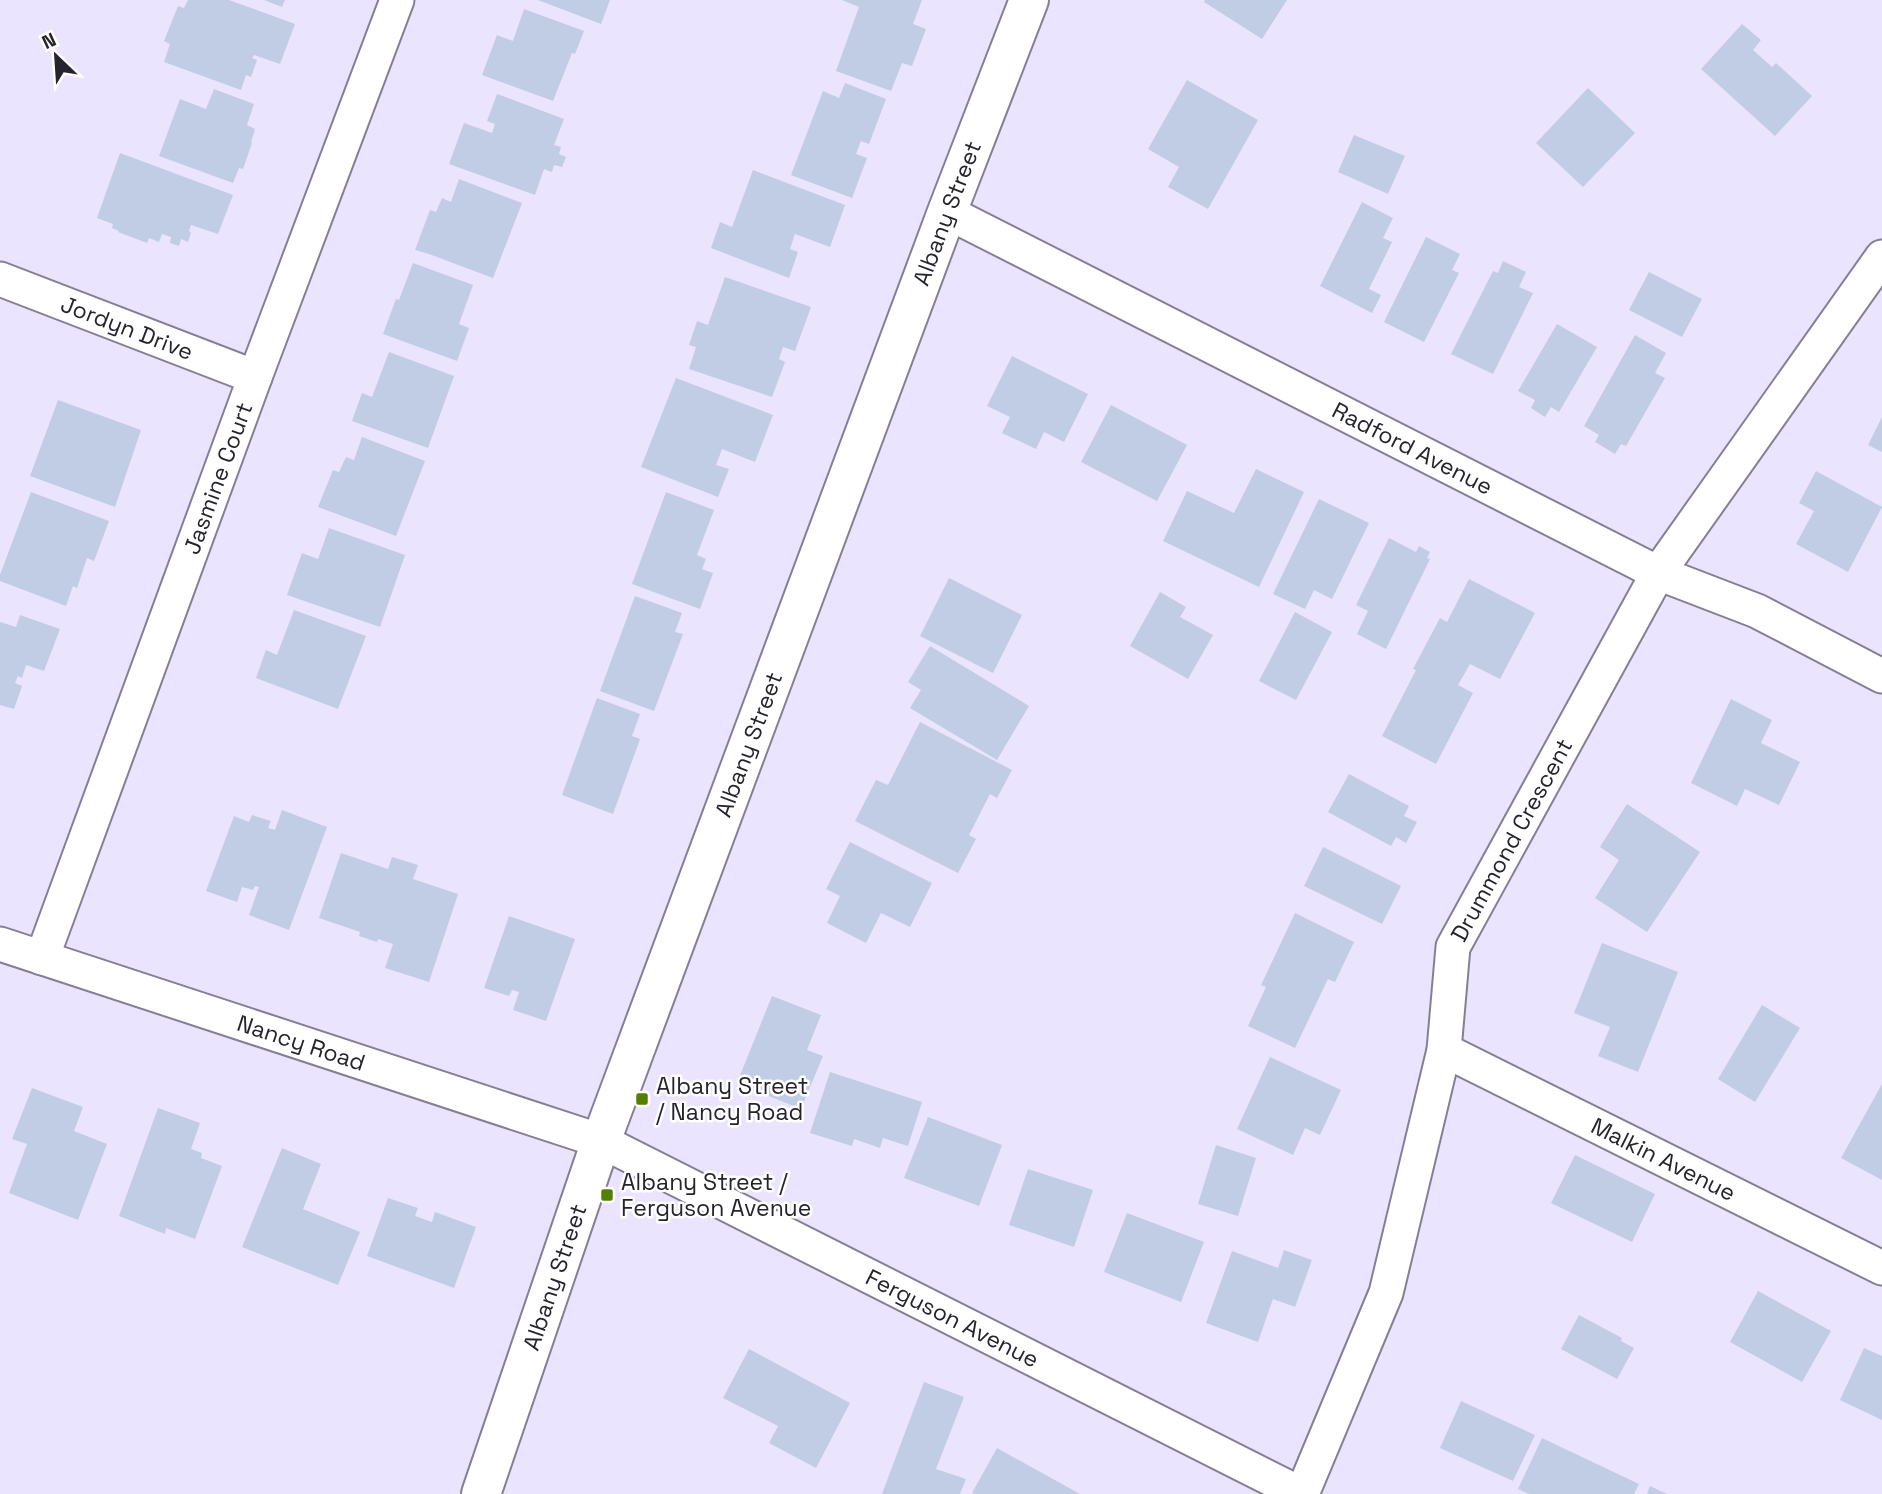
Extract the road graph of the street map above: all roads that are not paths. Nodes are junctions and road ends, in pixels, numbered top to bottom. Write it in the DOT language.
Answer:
graph roads {
  1 [pos="397,0"];
  2 [pos="1029,0"];
  3 [pos="947,212"];
  4 [pos="1882,257"];
  5 [pos="0,279"];
  6 [pos="256,377"];
  7 [pos="1658,573"];
  8 [pos="1882,676"];
  9 [pos="0,944"];
  10 [pos="42,958"];
  11 [pos="1444,1050"];
  12 [pos="601,1141"];
  13 [pos="1882,1268"];
  14 [pos="481,1494"];
  15 [pos="1302,1494"];
  1 -- 6 [label="street, Jasmine Court"];
  2 -- 3 [label="street, Albany Street"];
  3 -- 7 [label="street, Radford Avenue"];
  3 -- 12 [label="street, Albany Street"];
  4 -- 7 [label="street, Drummond Crescent"];
  5 -- 6 [label="street, Jordyn Drive"];
  6 -- 10 [label="street, Jasmine Court"];
  7 -- 8 [label="street, Radford Avenue"];
  7 -- 11 [label="street, Drummond Crescent"];
  9 -- 10 [label="street, Nancy Road"];
  10 -- 12 [label="street, Nancy Road"];
  11 -- 13 [label="street, Malkin Avenue"];
  11 -- 15 [label="street, Drummond Crescent"];
  12 -- 14 [label="street, Albany Street"];
  12 -- 15 [label="street, Ferguson Avenue"];
}
